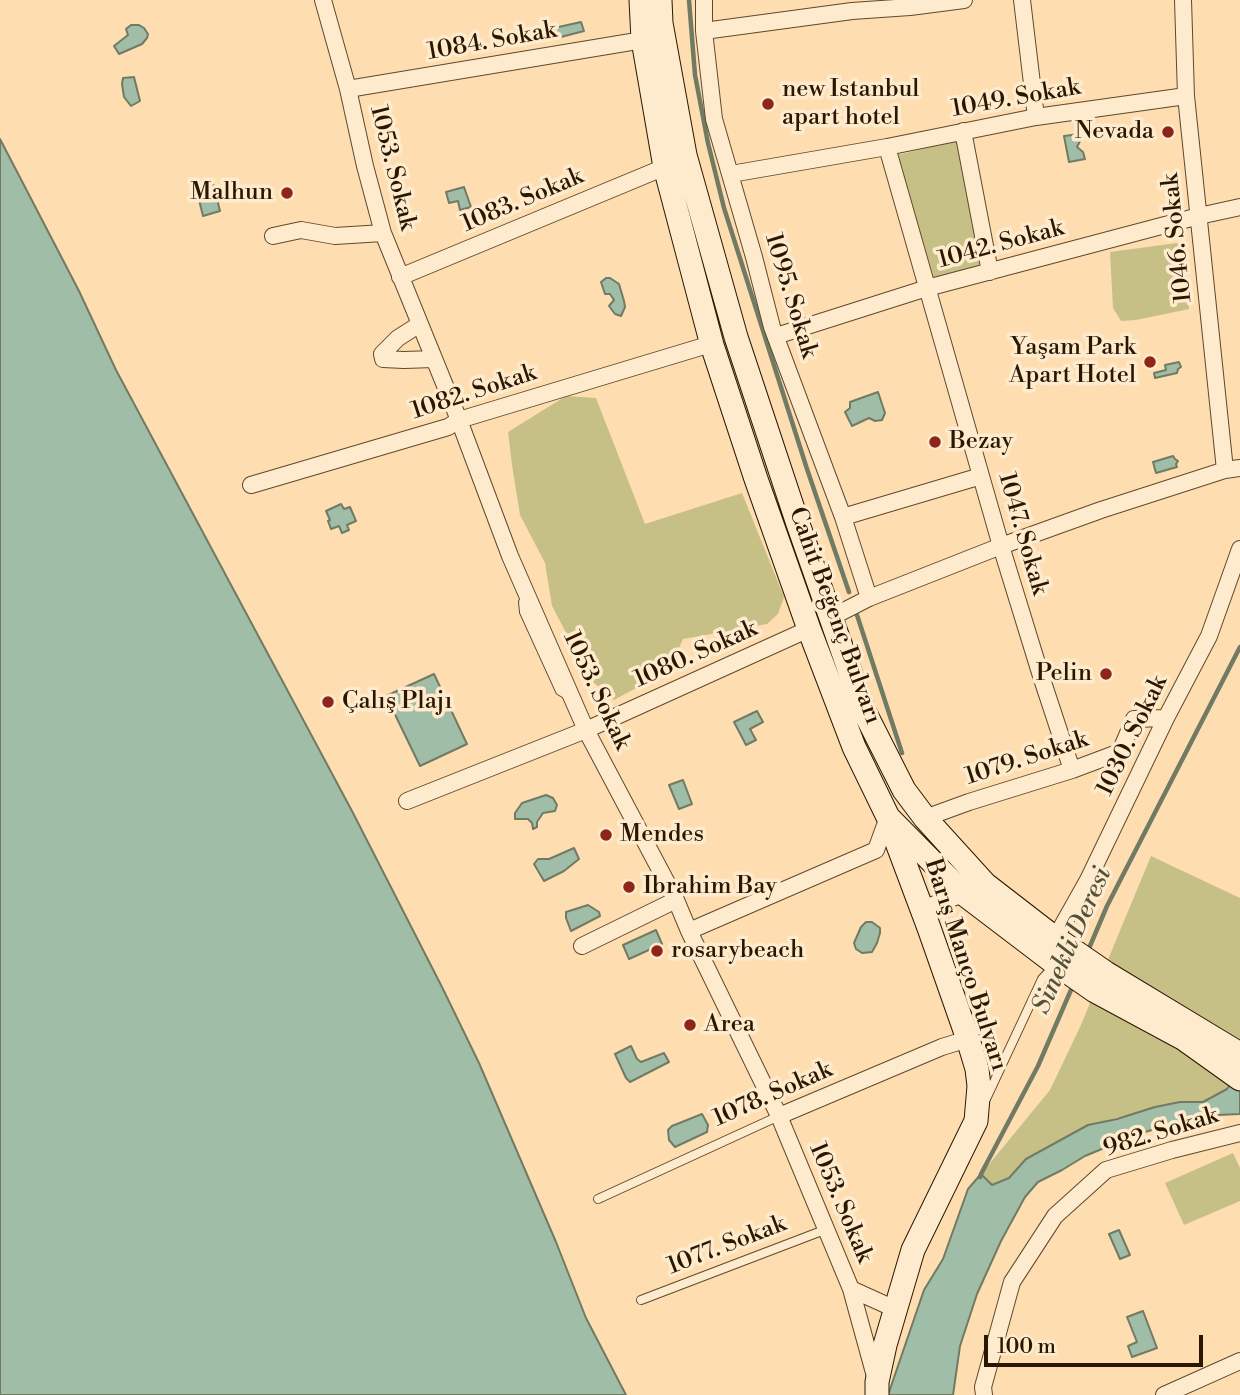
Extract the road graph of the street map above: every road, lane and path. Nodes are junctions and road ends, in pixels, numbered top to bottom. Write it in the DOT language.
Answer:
graph roads {
  1 [pos="323,0"];
  2 [pos="640,0"];
  3 [pos="660,0"];
  4 [pos="704,0"];
  5 [pos="964,0"];
  6 [pos="1022,0"];
  7 [pos="1183,0"];
  8 [pos="851,6"];
  9 [pos="704,32"];
  10 [pos="643,40"];
  11 [pos="348,89"];
  12 [pos="1186,96"];
  13 [pos="1036,117"];
  14 [pos="963,131"];
  15 [pos="887,147"];
  16 [pos="665,167"];
  17 [pos="731,174"];
  18 [pos="1240,207"];
  19 [pos="1199,216"];
  20 [pos="383,233"];
  21 [pos="273,236"];
  22 [pos="990,272"];
  23 [pos="400,277"];
  24 [pos="927,288"];
  25 [pos="421,324"];
  26 [pos="776,336"];
  27 [pos="712,345"];
  28 [pos="434,359"];
  29 [pos="459,420"];
  30 [pos="1233,469"];
  31 [pos="981,476"];
  32 [pos="251,485"];
  33 [pos="843,517"];
  34 [pos="1001,546"];
  35 [pos="1240,549"];
  36 [pos="869,598"];
  37 [pos="832,617"];
  38 [pos="808,629"];
  39 [pos="1167,718"];
  40 [pos="586,730"];
  41 [pos="1072,770"];
  42 [pos="904,790"];
  43 [pos="407,801"];
  44 [pos="888,817"];
  45 [pos="925,818"];
  46 [pos="964,894"];
  47 [pos="676,900"];
  48 [pos="921,909"];
  49 [pos="689,932"];
  50 [pos="1051,935"];
  51 [pos="582,946"];
  52 [pos="1064,961"];
  53 [pos="968,1039"];
  54 [pos="1237,1068"];
  55 [pos="779,1116"];
  56 [pos="976,1121"];
  57 [pos="1240,1133"];
  58 [pos="598,1199"];
  59 [pos="827,1229"];
  60 [pos="851,1289"];
  61 [pos="640,1300"];
  62 [pos="895,1309"];
  63 [pos="1240,1361"];
  64 [pos="877,1389"];
  65 [pos="984,1395"];
  66 [pos="1164,1395"];
  1 -- 11 [label="street, 1053. Sokak"];
  2 -- 10 [label="main road, Cahit Beğenç Bulvarı"];
  3 -- 37 [label="main road, Cahit Beğenç Bulvarı"];
  4 -- 9 [label="street, 1095. Sokak"];
  5 -- 8 [label="street"];
  6 -- 13 [label="street"];
  7 -- 12 [label="street, 1046. Sokak"];
  8 -- 9 [label="street"];
  9 -- 17 [label="street, 1095. Sokak"];
  10 -- 11 [label="street, 1084. Sokak"];
  10 -- 16 [label="main road, Cahit Beğenç Bulvarı"];
  11 -- 20 [label="street, 1053. Sokak"];
  12 -- 13 [label="street, 1049. Sokak"];
  12 -- 19 [label="street, 1046. Sokak"];
  13 -- 14 [label="street, 1049. Sokak"];
  14 -- 15 [label="street, 1049. Sokak"];
  14 -- 22 [label="street"];
  15 -- 17 [label="street, 1049. Sokak"];
  15 -- 24 [label="street, 1047. Sokak"];
  16 -- 23 [label="street, 1083. Sokak"];
  16 -- 27 [label="main road, Cahit Beğenç Bulvarı"];
  17 -- 26 [label="street, 1095. Sokak"];
  18 -- 19 [label="street, 1042. Sokak"];
  19 -- 22 [label="street, 1042. Sokak"];
  19 -- 30 [label="street, 1046. Sokak"];
  20 -- 21 [label="street"];
  20 -- 23 [label="street, 1053. Sokak"];
  22 -- 24 [label="street, 1042. Sokak"];
  23 -- 25 [label="street, 1053. Sokak"];
  24 -- 26 [label="street, 1042. Sokak"];
  24 -- 31 [label="street, 1047. Sokak"];
  25 -- 28 [label="street, 1053. Sokak"];
  25 -- 28 [label="street"];
  26 -- 33 [label="street, 1095. Sokak"];
  27 -- 29 [label="street, 1082. Sokak"];
  27 -- 38 [label="main road, Cahit Beğenç Bulvarı"];
  28 -- 29 [label="street, 1053. Sokak"];
  29 -- 32 [label="street, 1082. Sokak"];
  29 -- 40 [label="street, 1053. Sokak"];
  30 -- 34 [label="street"];
  31 -- 33 [label="street"];
  31 -- 34 [label="street, 1047. Sokak"];
  33 -- 36 [label="street, 1095. Sokak"];
  34 -- 36 [label="street"];
  34 -- 41 [label="street, 1047. Sokak"];
  35 -- 39 [label="street, 1030. Sokak"];
  36 -- 37 [label="street"];
  37 -- 42 [label="main road, Cahit Beğenç Bulvarı"];
  38 -- 40 [label="street, 1080. Sokak"];
  38 -- 44 [label="main road, Cahit Beğenç Bulvarı"];
  39 -- 41 [label="street, 1079. Sokak"];
  39 -- 50 [label="street, 1030. Sokak"];
  40 -- 43 [label="street, 1080. Sokak"];
  40 -- 47 [label="street, 1053. Sokak"];
  41 -- 45 [label="street, 1079. Sokak"];
  42 -- 44 [label="main road"];
  42 -- 45 [label="main road, Cahit Beğenç Bulvarı"];
  44 -- 46 [label="main road, Cahit Beğenç Bulvarı"];
  44 -- 48 [label="main road, Barış Manço Bulvarı"];
  44 -- 49 [label="street"];
  45 -- 50 [label="main road, Cahit Beğenç Bulvarı"];
  46 -- 48 [label="street"];
  46 -- 52 [label="main road, Cahit Beğenç Bulvarı"];
  47 -- 49 [label="street, 1053. Sokak"];
  47 -- 51 [label="street"];
  48 -- 53 [label="main road, Barış Manço Bulvarı"];
  49 -- 55 [label="street, 1053. Sokak"];
  50 -- 52 [label="main road, Cahit Beğenç Bulvarı"];
  52 -- 54 [label="main road, Cahit Beğenç Bulvarı"];
  52 -- 56 [label="lane"];
  53 -- 55 [label="street, 1078. Sokak"];
  53 -- 56 [label="main road, Barış Manço Bulvarı"];
  55 -- 58 [label="lane, 1078. Sokak"];
  55 -- 59 [label="street, 1053. Sokak"];
  56 -- 62 [label="main road, Barış Manço Bulvarı"];
  57 -- 65 [label="street, 982. Sokak"];
  59 -- 60 [label="street, 1053. Sokak"];
  59 -- 61 [label="lane, 1077. Sokak"];
  60 -- 62 [label="street"];
  60 -- 64 [label="street, 1053. Sokak"];
  62 -- 64 [label="main road, Barış Manço Bulvarı"];
  63 -- 66 [label="street"];
}
